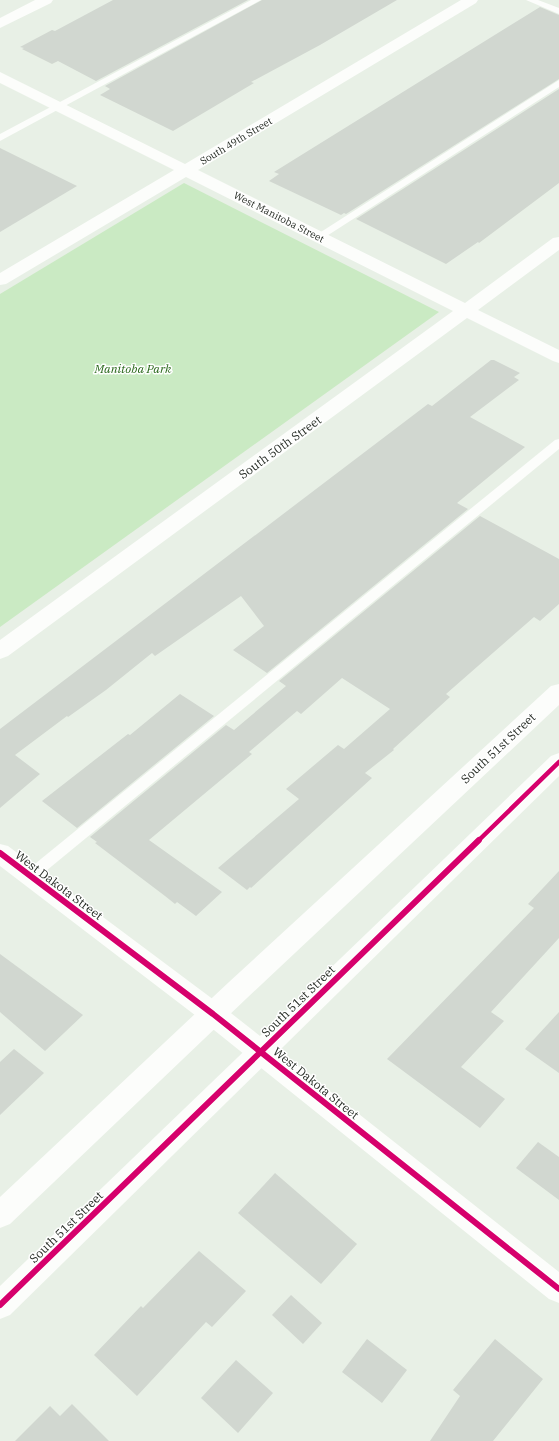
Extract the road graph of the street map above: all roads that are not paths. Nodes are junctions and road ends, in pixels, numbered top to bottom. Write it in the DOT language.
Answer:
graph roads {
  1 [pos="46,0"];
  2 [pos="257,0"];
  3 [pos="471,0"];
  4 [pos="530,0"];
  5 [pos="559,11"];
  6 [pos="0,24"];
  7 [pos="0,77"];
  8 [pos="559,83"];
  9 [pos="58,106"];
  10 [pos="0,138"];
  11 [pos="186,170"];
  12 [pos="318,237"];
  13 [pos="559,242"];
  14 [pos="0,280"];
  15 [pos="465,311"];
  16 [pos="559,357"];
  17 [pos="559,442"];
  18 [pos="0,651"];
  19 [pos="559,692"];
  20 [pos="559,762"];
  21 [pos="0,853"];
  22 [pos="30,876"];
  23 [pos="212,1014"];
  24 [pos="260,1052"];
  25 [pos="0,1214"];
  26 [pos="559,1289"];
  27 [pos="0,1305"];
  1 -- 6 [label="street"];
  2 -- 9 [label="lane"];
  3 -- 11 [label="street, South 49th Street"];
  4 -- 5 [label="lane"];
  7 -- 9 [label="street, West Manitoba Street"];
  8 -- 12 [label="lane"];
  9 -- 10 [label="lane"];
  9 -- 11 [label="street, West Manitoba Street"];
  11 -- 12 [label="street, West Manitoba Street"];
  11 -- 14 [label="street, South 49th Street"];
  12 -- 15 [label="street, West Manitoba Street"];
  13 -- 15 [label="street, South 50th Street"];
  15 -- 16 [label="street, West Manitoba Street"];
  15 -- 18 [label="street, South 50th Street"];
  17 -- 22 [label="lane"];
  19 -- 23 [label="street, South 51st Street"];
  20 -- 24 [label="street, South 51st Street"];
  21 -- 22 [label="street, West Dakota Street"];
  22 -- 23 [label="street, West Dakota Street"];
  23 -- 24 [label="street, West Dakota Street"];
  23 -- 25 [label="street, South 51st Street"];
  24 -- 26 [label="street, West Dakota Street"];
  24 -- 27 [label="street, South 51st Street"];
}
